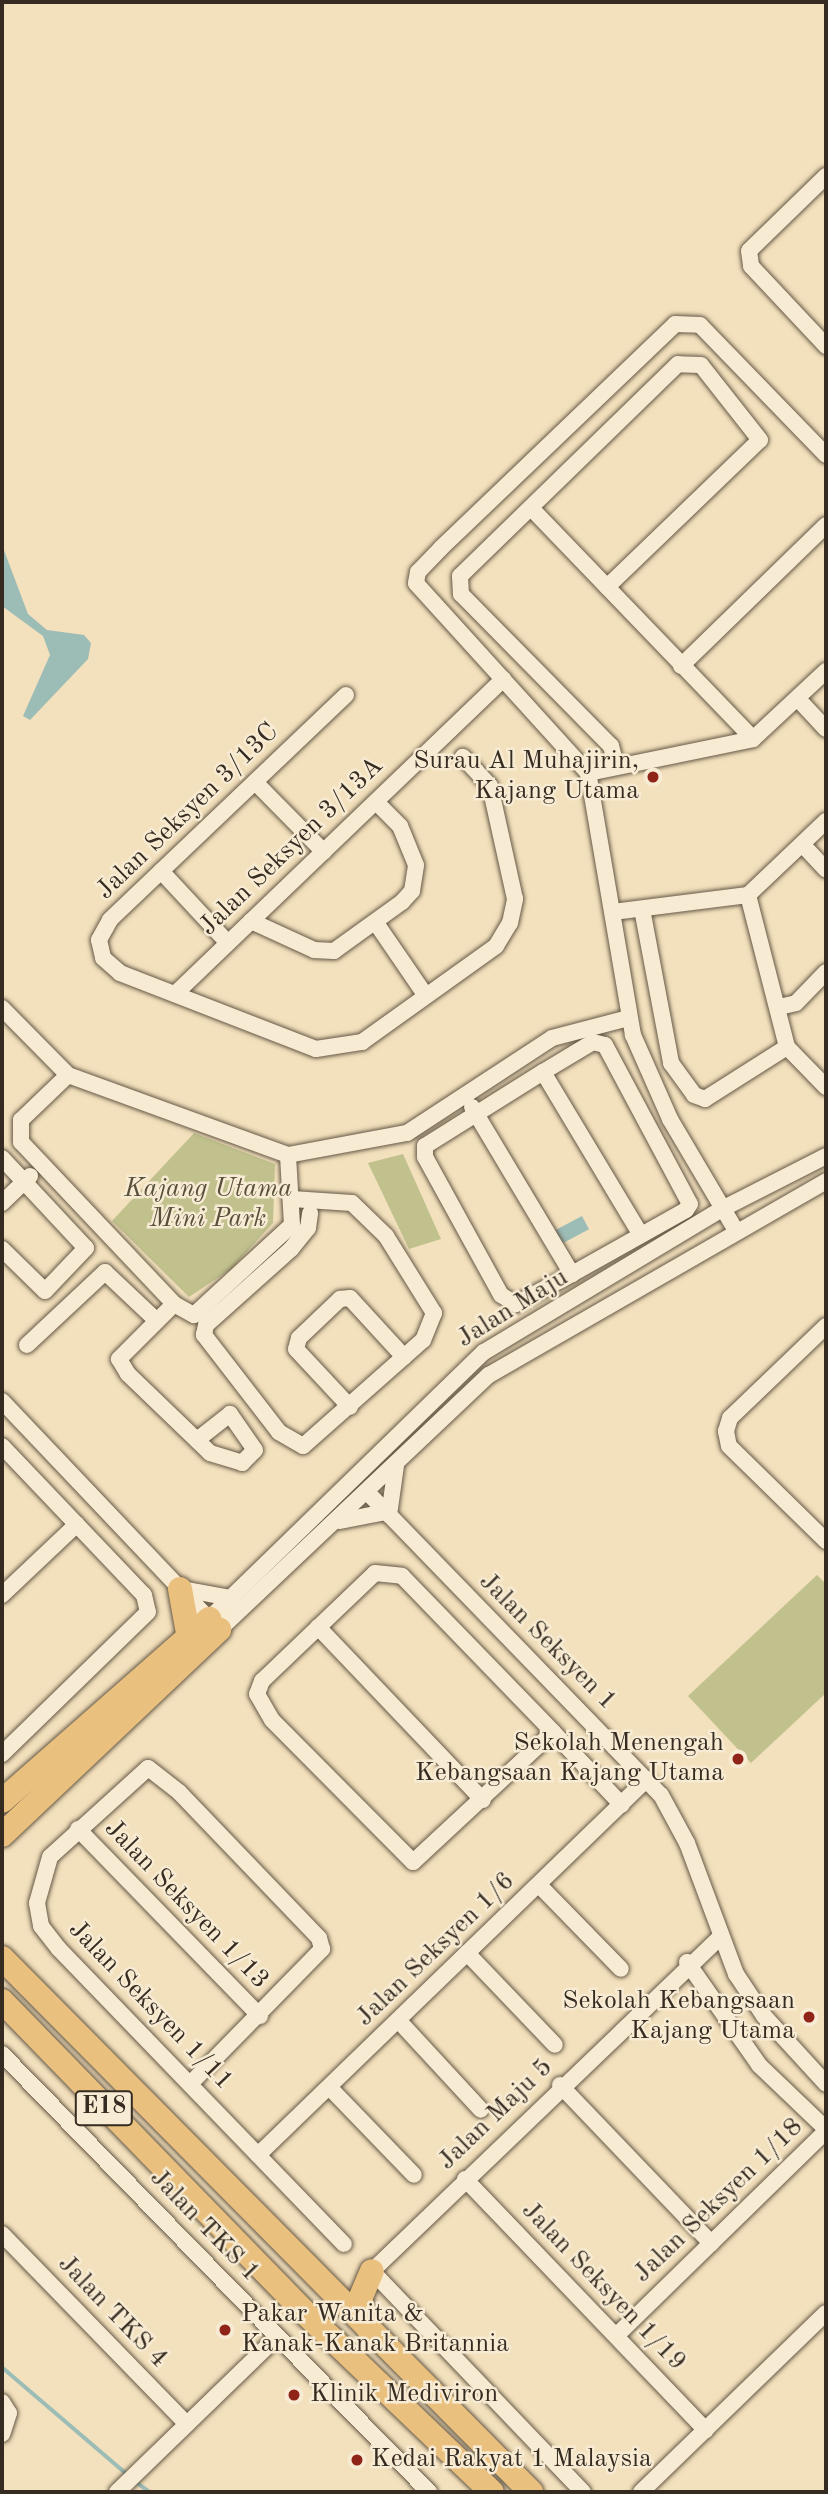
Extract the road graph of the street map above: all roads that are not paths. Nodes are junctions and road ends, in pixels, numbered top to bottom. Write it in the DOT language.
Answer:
graph roads {
  1 [pos="824,183"];
  2 [pos="826,346"];
  3 [pos="826,455"];
  4 [pos="531,508"];
  5 [pos="826,526"];
  6 [pos="607,587"];
  7 [pos="681,666"];
  8 [pos="826,671"];
  9 [pos="503,679"];
  10 [pos="346,695"];
  11 [pos="798,699"];
  12 [pos="826,729"];
  13 [pos="753,739"];
  14 [pos="463,757"];
  15 [pos="616,765"];
  16 [pos="588,773"];
  17 [pos="255,782"];
  18 [pos="376,802"];
  19 [pos="826,821"];
  20 [pos="802,844"];
  21 [pos="324,852"];
  22 [pos="826,870"];
  23 [pos="161,872"];
  24 [pos="748,895"];
  25 [pos="642,909"];
  26 [pos="613,912"];
  27 [pos="251,921"];
  28 [pos="376,923"];
  29 [pos="228,943"];
  30 [pos="826,972"];
  31 [pos="424,993"];
  32 [pos="176,994"];
  33 [pos="779,1007"];
  34 [pos="2,1008"];
  35 [pos="628,1017"];
  36 [pos="788,1047"];
  37 [pos="543,1072"];
  38 [pos="68,1075"];
  39 [pos="826,1087"];
  40 [pos="464,1093"];
  41 [pos="477,1115"];
  42 [pos="288,1155"];
  43 [pos="826,1156"];
  44 [pos="2,1158"];
  45 [pos="42,1164"];
  46 [pos="24,1181"];
  47 [pos="826,1181"];
  48 [pos="714,1190"];
  49 [pos="2,1203"];
  50 [pos="732,1205"];
  51 [pos="292,1206"];
  52 [pos="315,1209"];
  53 [pos="700,1223"];
  54 [pos="735,1229"];
  55 [pos="641,1235"];
  56 [pos="2,1249"];
  57 [pos="572,1274"];
  58 [pos="174,1304"];
  59 [pos="156,1321"];
  60 [pos="826,1326"];
  61 [pos="27,1345"];
  62 [pos="404,1357"];
  63 [pos="2,1401"];
  64 [pos="350,1407"];
  65 [pos="197,1440"];
  66 [pos="2,1446"];
  67 [pos="381,1449"];
  68 [pos="397,1464"];
  69 [pos="367,1492"];
  70 [pos="333,1496"];
  71 [pos="387,1513"];
  72 [pos="335,1523"];
  73 [pos="77,1524"];
  74 [pos="826,1541"];
  75 [pos="180,1589"];
  76 [pos="2,1595"];
  77 [pos="231,1598"];
  78 [pos="214,1624"];
  79 [pos="318,1627"];
  80 [pos="188,1633"];
  81 [pos="175,1665"];
  82 [pos="553,1732"];
  83 [pos="2,1754"];
  84 [pos="646,1779"];
  85 [pos="483,1800"];
  86 [pos="2,1801"];
  87 [pos="622,1805"];
  88 [pos="2,1817"];
  89 [pos="78,1829"];
  90 [pos="2,1835"];
  91 [pos="2,1854"];
  92 [pos="538,1885"];
  93 [pos="718,1939"];
  94 [pos="2,1951"];
  95 [pos="467,1953"];
  96 [pos="687,1962"];
  97 [pos="10,1966"];
  98 [pos="621,1969"];
  99 [pos="2,2001"];
  100 [pos="260,2016"];
  101 [pos="398,2020"];
  102 [pos="2,2024"];
  103 [pos="555,2045"];
  104 [pos="13,2050"];
  105 [pos="190,2084"];
  106 [pos="826,2084"];
  107 [pos="561,2085"];
  108 [pos="329,2087"];
  109 [pos="481,2110"];
  110 [pos="826,2130"];
  111 [pos="258,2155"];
  112 [pos="414,2175"];
  113 [pos="465,2179"];
  114 [pos="207,2215"];
  115 [pos="2,2234"];
  116 [pos="711,2243"];
  117 [pos="344,2244"];
  118 [pos="372,2271"];
  119 [pos="310,2273"];
  120 [pos="826,2313"];
  121 [pos="371,2335"];
  122 [pos="616,2336"];
  123 [pos="277,2337"];
  124 [pos="2,2402"];
  125 [pos="187,2424"];
  126 [pos="706,2430"];
  127 [pos="2,2434"];
  128 [pos="121,2490"];
  129 [pos="429,2492"];
  130 [pos="492,2492"];
  131 [pos="531,2492"];
  132 [pos="583,2492"];
  133 [pos="641,2492"];
  1 -- 2 [label="street"];
  3 -- 9 [label="street"];
  4 -- 6 [label="street"];
  4 -- 6 [label="street"];
  4 -- 15 [label="street"];
  5 -- 7 [label="street"];
  6 -- 7 [label="street"];
  7 -- 13 [label="street"];
  8 -- 11 [label="street"];
  9 -- 16 [label="street"];
  9 -- 18 [label="street, Jalan Seksyen 3/13A"];
  10 -- 17 [label="street, Jalan Seksyen 3/13C"];
  11 -- 12 [label="street"];
  11 -- 13 [label="street"];
  13 -- 15 [label="street"];
  14 -- 31 [label="street, Jalan Seksyen 3/13C"];
  15 -- 16 [label="street"];
  16 -- 26 [label="street"];
  17 -- 21 [label="street"];
  17 -- 23 [label="street, Jalan Seksyen 3/13C"];
  18 -- 21 [label="street, Jalan Seksyen 3/13A"];
  18 -- 28 [label="street"];
  19 -- 20 [label="street"];
  20 -- 22 [label="street"];
  20 -- 24 [label="street"];
  21 -- 27 [label="street, Jalan Seksyen 3/13A"];
  23 -- 29 [label="street"];
  23 -- 32 [label="street, Jalan Seksyen 3/13C"];
  24 -- 25 [label="street"];
  24 -- 33 [label="street"];
  25 -- 26 [label="street"];
  25 -- 36 [label="street"];
  26 -- 35 [label="street"];
  27 -- 28 [label="street"];
  27 -- 29 [label="street, Jalan Seksyen 3/13A"];
  28 -- 31 [label="street"];
  29 -- 32 [label="street, Jalan Seksyen 3/13A"];
  30 -- 33 [label="street"];
  31 -- 32 [label="street, Jalan Seksyen 3/13C"];
  33 -- 36 [label="street"];
  34 -- 38 [label="street"];
  35 -- 40 [label="street"];
  35 -- 48 [label="street"];
  36 -- 39 [label="street"];
  37 -- 41 [label="street"];
  37 -- 55 [label="street"];
  37 -- 55 [label="street"];
  38 -- 42 [label="street"];
  38 -- 45 [label="street"];
  40 -- 41 [label="street"];
  40 -- 42 [label="street"];
  41 -- 57 [label="street"];
  41 -- 57 [label="street"];
  42 -- 51 [label="street"];
  43 -- 50 [label="street, Jalan Maju"];
  44 -- 46 [label="street"];
  45 -- 46 [label="street"];
  45 -- 58 [label="street"];
  46 -- 49 [label="street"];
  46 -- 56 [label="street"];
  47 -- 54 [label="street, Jalan Maju"];
  48 -- 50 [label="street"];
  48 -- 53 [label="street"];
  50 -- 53 [label="street, Jalan Maju"];
  50 -- 54 [label="street"];
  51 -- 52 [label="street"];
  51 -- 58 [label="street"];
  52 -- 62 [label="street"];
  52 -- 64 [label="street"];
  53 -- 67 [label="street, Jalan Maju"];
  54 -- 68 [label="street, Jalan Maju"];
  55 -- 57 [label="street"];
  58 -- 59 [label="street"];
  59 -- 61 [label="street"];
  59 -- 65 [label="street"];
  60 -- 74 [label="street"];
  62 -- 64 [label="street"];
  62 -- 64 [label="street"];
  63 -- 75 [label="street"];
  66 -- 73 [label="street"];
  67 -- 69 [label="street"];
  67 -- 70 [label="street, Jalan Maju"];
  68 -- 69 [label="street, Jalan Maju"];
  68 -- 71 [label="street"];
  69 -- 70 [label="street"];
  69 -- 71 [label="street, Jalan Seksyen 1"];
  69 -- 72 [label="street, Jalan Maju"];
  70 -- 77 [label="street, Jalan Maju"];
  71 -- 72 [label="street"];
  71 -- 84 [label="street, Jalan Seksyen 1"];
  72 -- 78 [label="street, Jalan Maju"];
  73 -- 76 [label="street"];
  73 -- 83 [label="street"];
  75 -- 77 [label="street"];
  75 -- 78 [label="street"];
  75 -- 80 [label="highway"];
  77 -- 78 [label="street, Jalan Maju"];
  78 -- 80 [label="highway"];
  78 -- 81 [label="highway"];
  79 -- 82 [label="street"];
  79 -- 85 [label="street"];
  79 -- 85 [label="street"];
  80 -- 86 [label="highway"];
  81 -- 88 [label="highway"];
  81 -- 90 [label="highway"];
  81 -- 91 [label="highway"];
  82 -- 85 [label="street"];
  82 -- 87 [label="street"];
  84 -- 87 [label="street, Jalan Seksyen 1/6"];
  84 -- 93 [label="street, Jalan Seksyen 1"];
  87 -- 92 [label="street, Jalan Seksyen 1/6"];
  89 -- 100 [label="street, Jalan Seksyen 1/13"];
  89 -- 100 [label="street, Jalan Seksyen 1/11"];
  89 -- 105 [label="street, Jalan Seksyen 1/11"];
  92 -- 95 [label="street, Jalan Seksyen 1/6"];
  92 -- 98 [label="street"];
  93 -- 96 [label="street, Jalan Maju 5"];
  93 -- 106 [label="street, Jalan Seksyen 1"];
  94 -- 97 [label="highway"];
  95 -- 101 [label="street, Jalan Seksyen 1/6"];
  95 -- 103 [label="street"];
  96 -- 107 [label="street, Jalan Maju 5"];
  96 -- 110 [label="street"];
  97 -- 119 [label="highway, E18"];
  99 -- 114 [label="highway, E18"];
  100 -- 105 [label="street"];
  101 -- 108 [label="street, Jalan Seksyen 1/6"];
  101 -- 109 [label="street"];
  102 -- 104 [label="highway"];
  104 -- 114 [label="highway"];
  104 -- 123 [label="street, Jalan TKS 1"];
  105 -- 111 [label="street, Jalan Seksyen 1/11"];
  107 -- 113 [label="street, Jalan Maju 5"];
  107 -- 116 [label="street"];
  108 -- 111 [label="street, Jalan Seksyen 1/6"];
  108 -- 112 [label="street"];
  110 -- 116 [label="street, Jalan Seksyen 1/18"];
  111 -- 117 [label="street, Jalan Seksyen 1/11"];
  113 -- 118 [label="street, Jalan Maju 5"];
  113 -- 122 [label="street, Jalan Seksyen 1/19"];
  114 -- 130 [label="highway, E18"];
  115 -- 125 [label="street, Jalan TKS 4"];
  116 -- 122 [label="street, Jalan Seksyen 1/18"];
  118 -- 119 [label="highway"];
  118 -- 121 [label="highway"];
  118 -- 132 [label="street"];
  119 -- 121 [label="highway, E18"];
  120 -- 126 [label="street"];
  121 -- 131 [label="highway, E18"];
  122 -- 126 [label="street, Jalan Seksyen 1/19"];
  123 -- 125 [label="street"];
  123 -- 129 [label="street, Jalan TKS 1"];
  124 -- 127 [label="street"];
  125 -- 128 [label="street"];
  126 -- 133 [label="street"];
}
